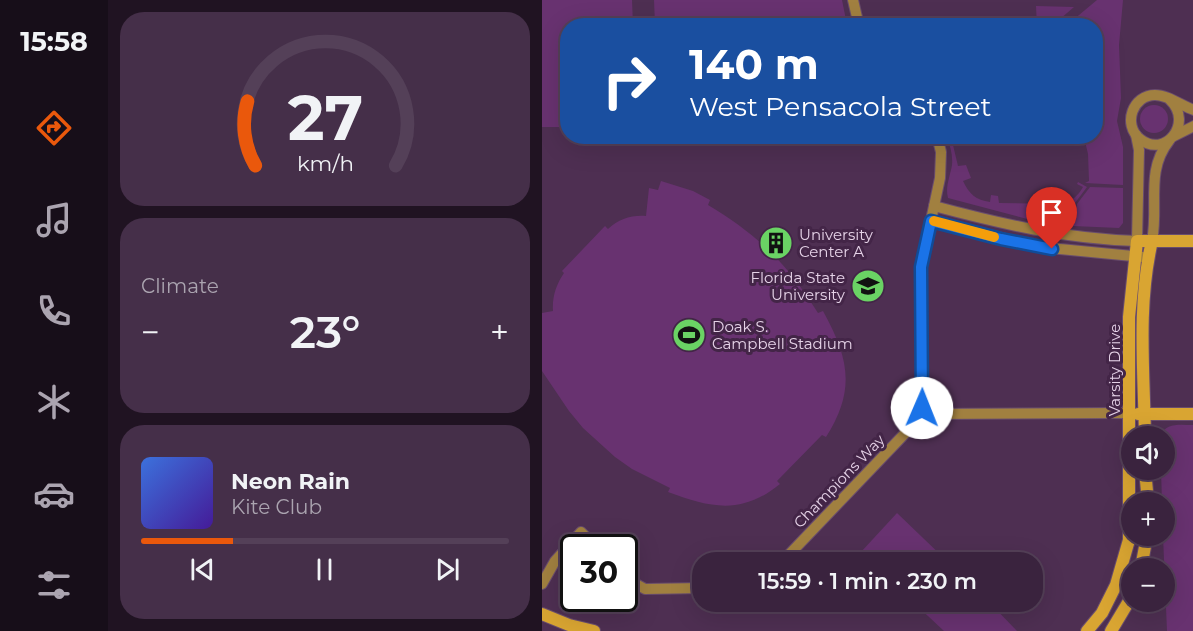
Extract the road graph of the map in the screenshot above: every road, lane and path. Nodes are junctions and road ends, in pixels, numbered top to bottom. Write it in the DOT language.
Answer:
graph roads {
  1 [pos="853,0"];
  2 [pos="857,18"];
  3 [pos="1170,100"];
  4 [pos="1193,110"];
  5 [pos="1193,126"];
  6 [pos="1136,135"];
  7 [pos="1172,138"];
  8 [pos="939,144"];
  9 [pos="934,206"];
  10 [pos="931,221"];
  11 [pos="1138,241"];
  12 [pos="1152,241"];
  13 [pos="1193,241"];
  14 [pos="1135,257"];
  15 [pos="1148,257"];
  16 [pos="1129,413"];
  17 [pos="920,414"];
  18 [pos="1144,414"];
  19 [pos="1193,414"];
  20 [pos="1145,426"];
  21 [pos="791,552"];
  22 [pos="560,555"];
  23 [pos="542,584"];
  24 [pos="638,585"];
  25 [pos="692,588"];
  26 [pos="1122,612"];
  27 [pos="542,614"];
  28 [pos="594,631"];
  29 [pos="1087,631"];
  30 [pos="1111,631"];
  1 -- 2 [label="street"];
  3 -- 4 [label="street"];
  3 -- 6 [label="street"];
  3 -- 7 [label="street"];
  5 -- 7 [label="street"];
  6 -- 7 [label="street"];
  6 -- 11 [label="street, Varsity Drive"];
  7 -- 12 [label="street, Varsity Drive"];
  8 -- 9 [label="street"];
  9 -- 10 [label="street"];
  9 -- 11 [label="street"];
  10 -- 14 [label="street"];
  10 -- 17 [label="street"];
  11 -- 12 [label="main road"];
  11 -- 14 [label="main road, Varsity Drive"];
  12 -- 13 [label="main road"];
  12 -- 15 [label="main road, Varsity Drive"];
  14 -- 15 [label="street"];
  14 -- 16 [label="main road, Varsity Drive"];
  15 -- 18 [label="main road, Varsity Drive"];
  16 -- 17 [label="street"];
  16 -- 18 [label="main road"];
  16 -- 29 [label="main road, Varsity Drive"];
  17 -- 21 [label="street, Champions Way"];
  18 -- 19 [label="main road"];
  18 -- 20 [label="main road, Varsity Drive"];
  22 -- 23 [label="street"];
  24 -- 25 [label="street"];
  26 -- 30 [label="main road"];
  27 -- 28 [label="main road"];
}
